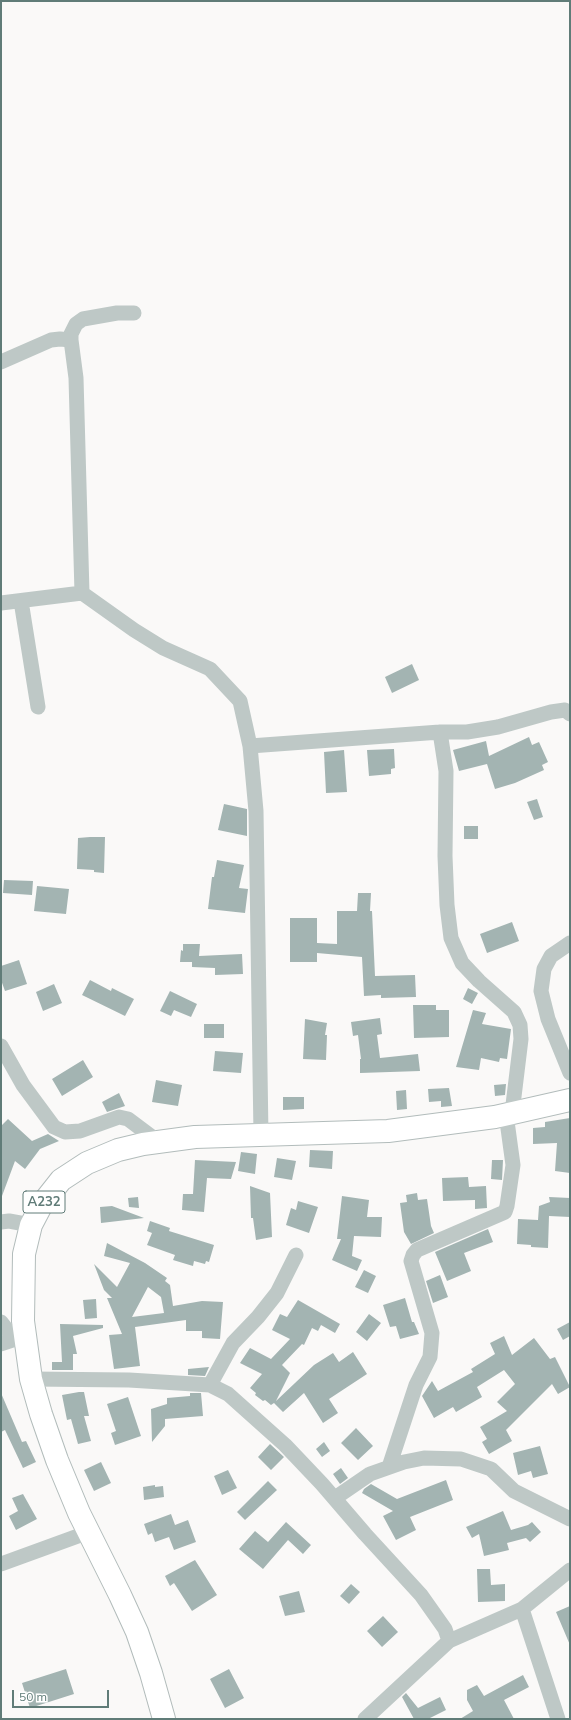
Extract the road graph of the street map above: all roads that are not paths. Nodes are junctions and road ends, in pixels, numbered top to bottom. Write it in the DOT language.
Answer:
graph roads {
  1 [pos="134,313"];
  2 [pos="71,340"];
  3 [pos="1,362"];
  4 [pos="82,593"];
  5 [pos="21,601"];
  6 [pos="1,603"];
  7 [pos="38,707"];
  8 [pos="570,714"];
  9 [pos="440,732"];
  10 [pos="250,746"];
  11 [pos="570,943"];
  12 [pos="1,1046"];
  13 [pos="570,1073"];
  14 [pos="570,1100"];
  15 [pos="509,1114"];
  16 [pos="261,1135"];
  17 [pos="160,1143"];
  18 [pos="1,1222"];
  19 [pos="31,1225"];
  20 [pos="296,1255"];
  21 [pos="1,1322"];
  22 [pos="13,1340"];
  23 [pos="31,1379"];
  24 [pos="210,1385"];
  25 [pos="388,1467"];
  26 [pos="335,1498"];
  27 [pos="570,1519"];
  28 [pos="88,1532"];
  29 [pos="1,1564"];
  30 [pos="570,1570"];
  31 [pos="522,1609"];
  32 [pos="449,1641"];
  33 [pos="164,1719"];
  34 [pos="365,1719"];
  35 [pos="558,1719"];
  1 -- 2 [label="street"];
  2 -- 3 [label="street"];
  2 -- 4 [label="street"];
  4 -- 5 [label="street"];
  4 -- 10 [label="street"];
  5 -- 6 [label="street"];
  5 -- 7 [label="street"];
  8 -- 9 [label="street"];
  9 -- 10 [label="street"];
  9 -- 15 [label="street"];
  10 -- 16 [label="street"];
  11 -- 13 [label="street"];
  12 -- 17 [label="street"];
  14 -- 15 [label="main road, A232"];
  15 -- 16 [label="main road, A232"];
  15 -- 25 [label="street"];
  16 -- 17 [label="main road, A232"];
  17 -- 19 [label="main road, A232"];
  18 -- 19 [label="street"];
  19 -- 22 [label="main road, A232"];
  20 -- 24 [label="street"];
  21 -- 22 [label="street"];
  22 -- 23 [label="main road, A232"];
  23 -- 24 [label="street"];
  23 -- 28 [label="main road, A232"];
  24 -- 26 [label="street"];
  25 -- 26 [label="street"];
  25 -- 27 [label="street"];
  26 -- 32 [label="street"];
  28 -- 29 [label="street"];
  28 -- 33 [label="main road, A232"];
  30 -- 31 [label="street"];
  31 -- 32 [label="street"];
  31 -- 35 [label="street"];
  32 -- 34 [label="street"];
}
